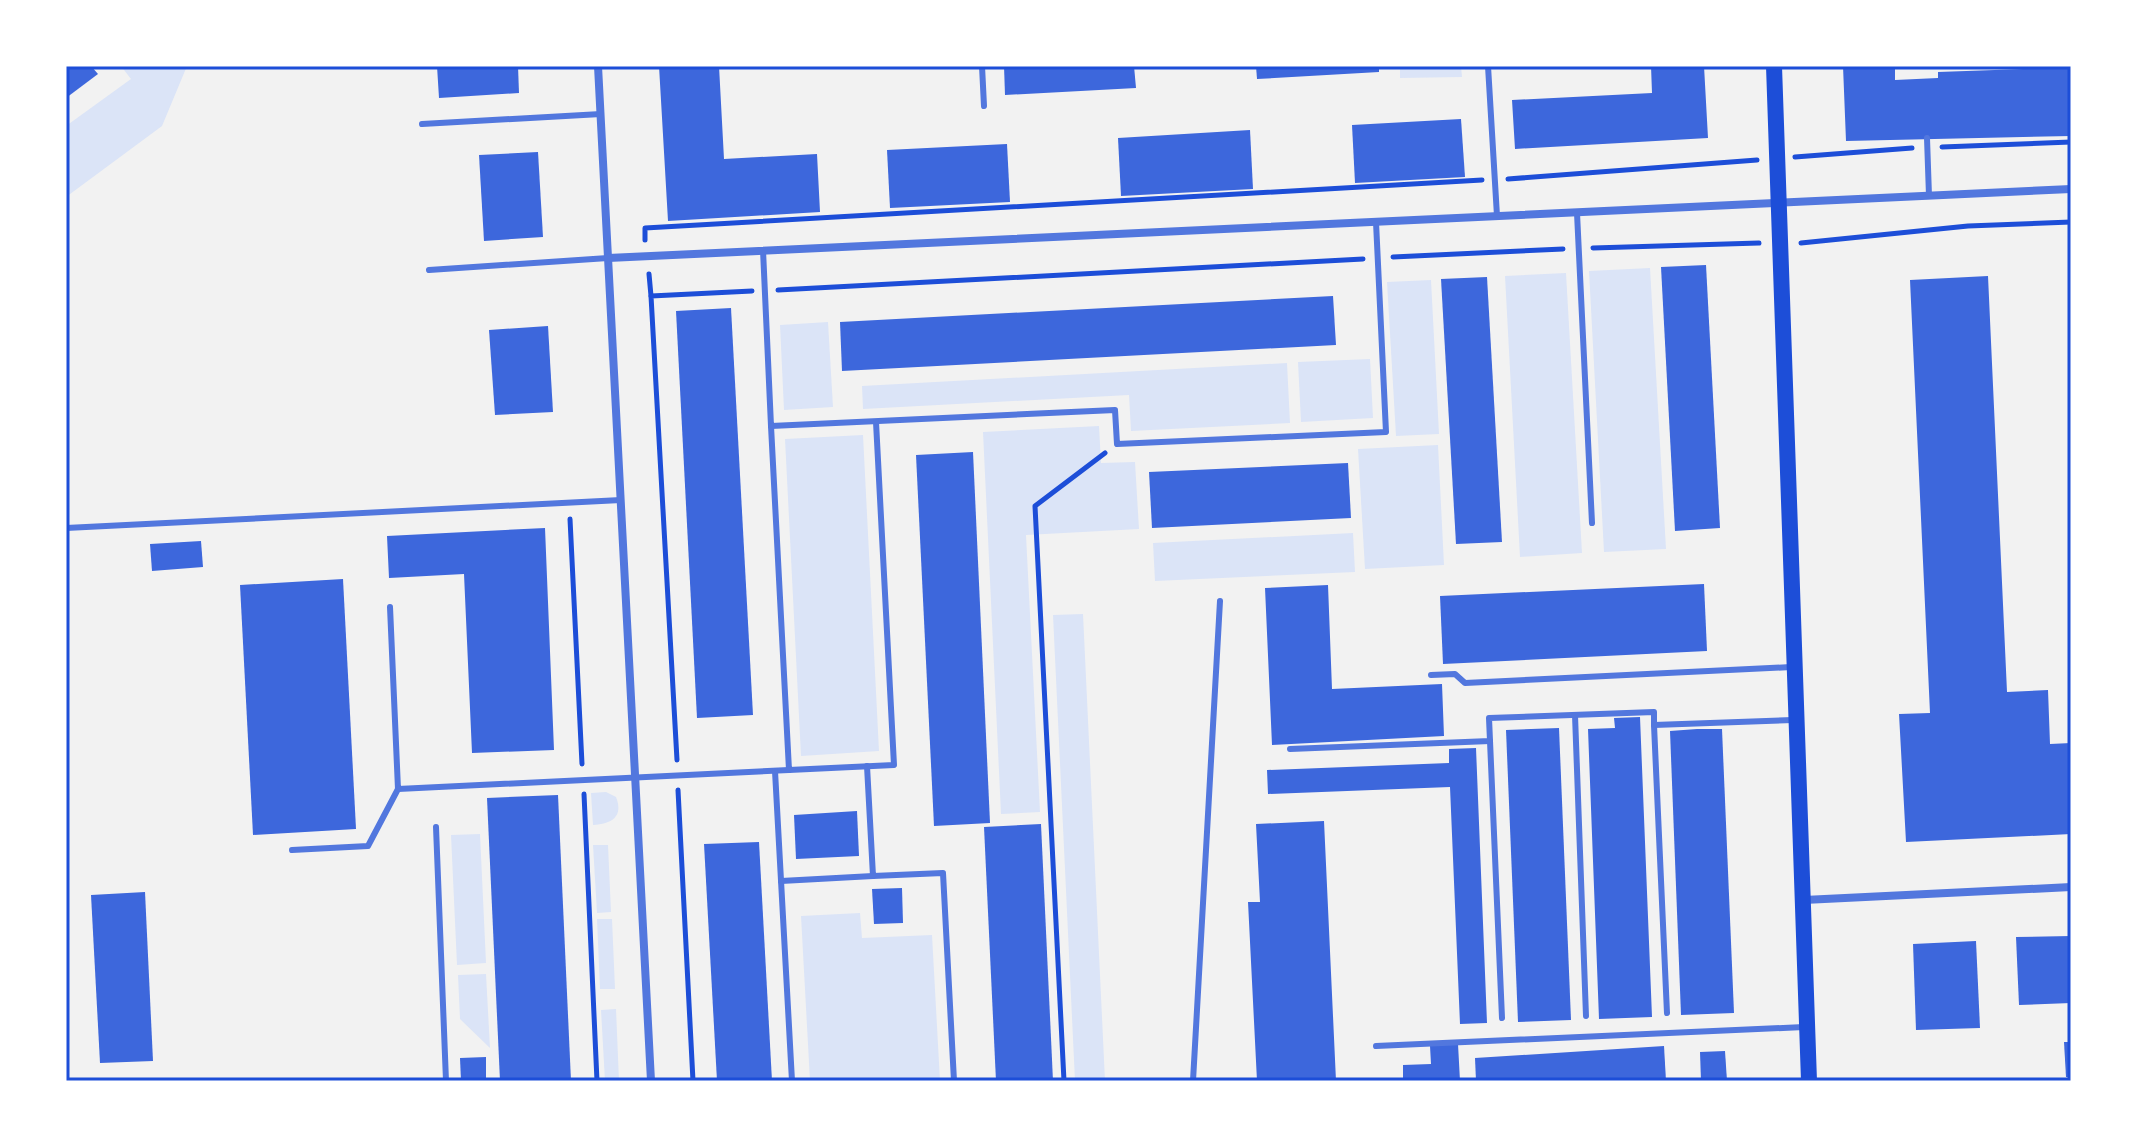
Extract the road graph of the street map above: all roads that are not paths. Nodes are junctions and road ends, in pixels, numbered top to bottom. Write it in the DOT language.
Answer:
graph roads {
  1 [pos="598,66"];
  2 [pos="982,66"];
  3 [pos="1488,66"];
  4 [pos="1774,66"];
  5 [pos="984,106"];
  6 [pos="601,114"];
  7 [pos="422,124"];
  8 [pos="1927,138"];
  9 [pos="2071,189"];
  10 [pos="1929,196"];
  11 [pos="1779,203"];
  12 [pos="1577,213"];
  13 [pos="1497,216"];
  14 [pos="1376,222"];
  15 [pos="763,250"];
  16 [pos="608,258"];
  17 [pos="429,270"];
  18 [pos="876,422"];
  19 [pos="771,426"];
  20 [pos="621,500"];
  21 [pos="1592,523"];
  22 [pos="66,528"];
  23 [pos="1220,601"];
  24 [pos="390,607"];
  25 [pos="1795,666"];
  26 [pos="1431,675"];
  27 [pos="1575,715"];
  28 [pos="1797,720"];
  29 [pos="1654,725"];
  30 [pos="1490,741"];
  31 [pos="1290,749"];
  32 [pos="867,766"];
  33 [pos="789,770"];
  34 [pos="775,771"];
  35 [pos="635,778"];
  36 [pos="398,789"];
  37 [pos="436,827"];
  38 [pos="292,850"];
  39 [pos="873,876"];
  40 [pos="781,881"];
  41 [pos="2071,887"];
  42 [pos="1803,900"];
  43 [pos="1667,1013"];
  44 [pos="1586,1016"];
  45 [pos="1502,1018"];
  46 [pos="1807,1027"];
  47 [pos="1376,1046"];
  48 [pos="446,1081"];
  49 [pos="651,1081"];
  50 [pos="792,1081"];
  51 [pos="954,1081"];
  52 [pos="1193,1081"];
  53 [pos="1809,1081"];
  1 -- 6 [label="street"];
  2 -- 5 [label="lane"];
  3 -- 13 [label="lane"];
  4 -- 11 [label="main road"];
  6 -- 7 [label="lane"];
  6 -- 16 [label="street"];
  8 -- 10 [label="lane"];
  9 -- 10 [label="street"];
  10 -- 11 [label="street"];
  11 -- 12 [label="street"];
  11 -- 25 [label="main road"];
  12 -- 13 [label="street"];
  12 -- 21 [label="lane"];
  13 -- 14 [label="street"];
  14 -- 15 [label="street"];
  14 -- 18 [label="lane"];
  15 -- 16 [label="street"];
  15 -- 19 [label="lane"];
  16 -- 17 [label="lane"];
  16 -- 20 [label="street"];
  18 -- 19 [label="lane"];
  18 -- 32 [label="lane"];
  19 -- 33 [label="lane"];
  20 -- 22 [label="lane"];
  20 -- 35 [label="street"];
  23 -- 52 [label="lane"];
  24 -- 36 [label="lane"];
  25 -- 26 [label="lane"];
  25 -- 28 [label="main road"];
  27 -- 29 [label="lane"];
  27 -- 30 [label="lane"];
  27 -- 44 [label="lane"];
  28 -- 29 [label="lane"];
  28 -- 42 [label="main road"];
  29 -- 43 [label="lane"];
  30 -- 31 [label="lane"];
  30 -- 45 [label="lane"];
  32 -- 33 [label="lane"];
  32 -- 39 [label="lane"];
  33 -- 34 [label="lane"];
  34 -- 35 [label="lane"];
  34 -- 40 [label="lane"];
  35 -- 36 [label="lane"];
  35 -- 49 [label="street"];
  36 -- 38 [label="lane"];
  37 -- 48 [label="lane"];
  39 -- 40 [label="lane"];
  39 -- 51 [label="lane"];
  40 -- 50 [label="lane"];
  41 -- 42 [label="street"];
  42 -- 46 [label="main road"];
  46 -- 47 [label="lane"];
  46 -- 53 [label="main road"];
}
